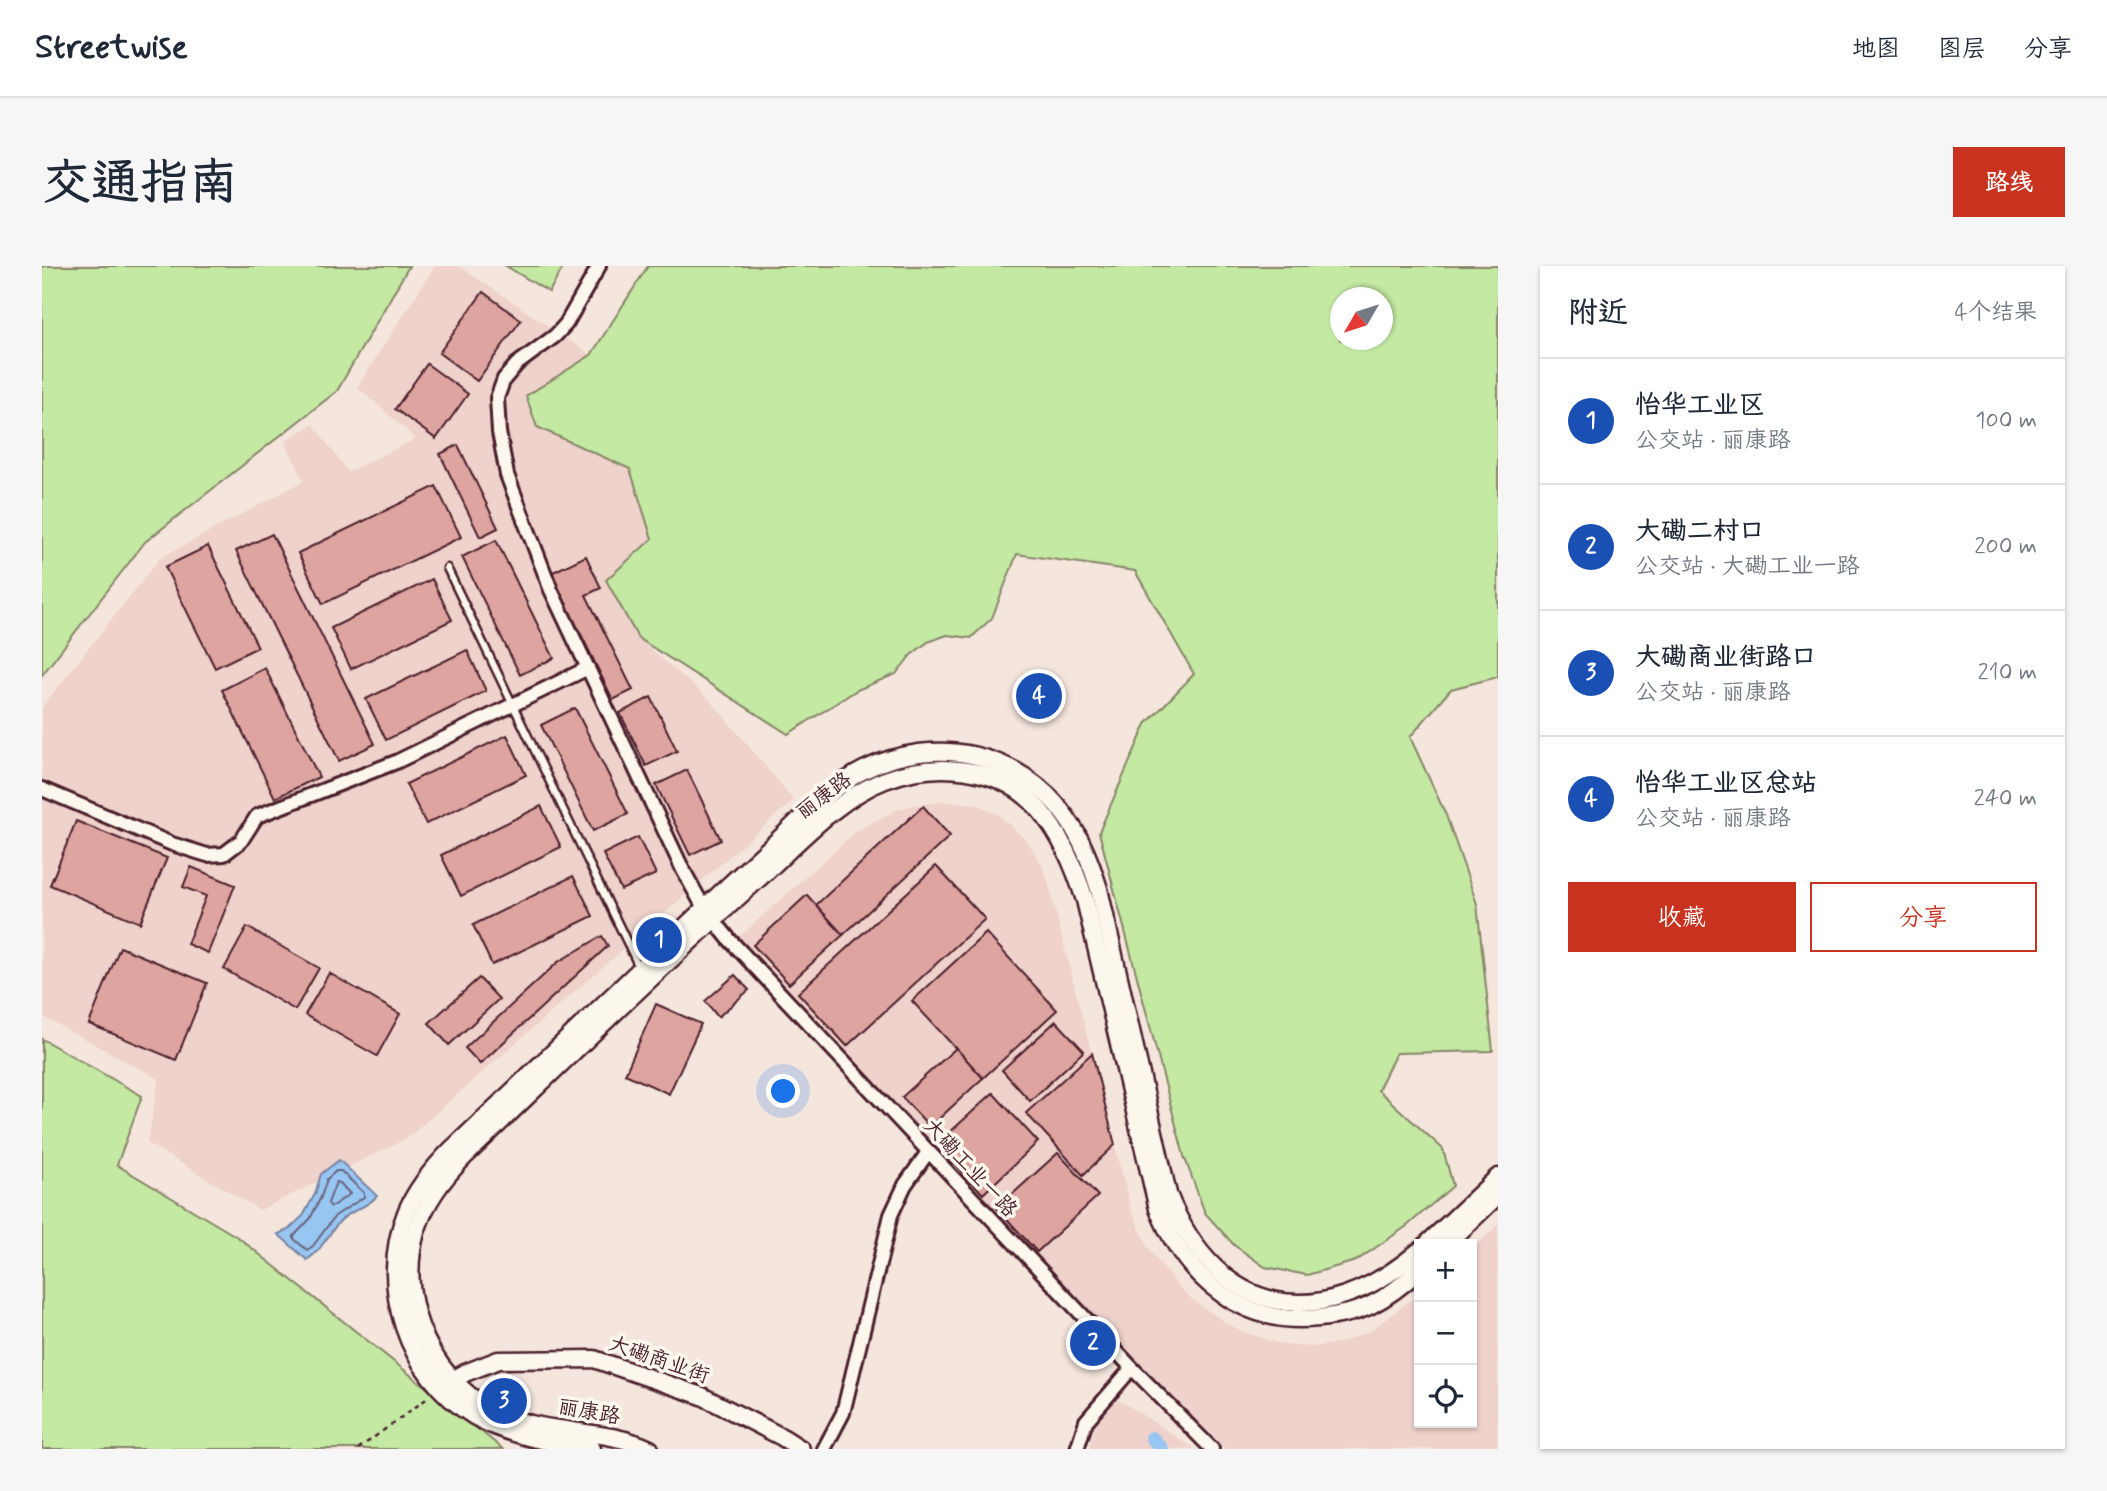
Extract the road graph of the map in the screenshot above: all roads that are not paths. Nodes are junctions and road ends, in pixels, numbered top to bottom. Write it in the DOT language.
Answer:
graph roads {
  1 [pos="599,266"];
  2 [pos="447,568"];
  3 [pos="588,668"];
  4 [pos="513,705"];
  5 [pos="42,789"];
  6 [pos="709,914"];
  7 [pos="640,969"];
  8 [pos="928,1152"];
  9 [pos="1498,1177"];
  10 [pos="1498,1195"];
  11 [pos="1432,1239"];
  12 [pos="1452,1239"];
  13 [pos="1414,1255"];
  14 [pos="1414,1274"];
  15 [pos="1132,1368"];
  16 [pos="447,1385"];
  17 [pos="592,1449"];
  18 [pos="650,1449"];
  19 [pos="801,1449"];
  20 [pos="824,1449"];
  21 [pos="1077,1449"];
  22 [pos="1212,1449"];
  1 -- 3 [label="street, 大磡工业一路"];
  2 -- 4 [label="lane"];
  3 -- 4 [label="street"];
  3 -- 6 [label="street, 大磡工业一路"];
  4 -- 5 [label="street"];
  4 -- 7 [label="lane"];
  6 -- 7 [label="street, 丽康路"];
  6 -- 8 [label="street, 大磡工业一路"];
  6 -- 13 [label="street, 丽康路"];
  6 -- 14 [label="street, 丽康路"];
  6 -- 16 [label="street, 丽康路"];
  7 -- 16 [label="street, 丽康路"];
  8 -- 15 [label="street, 大磡工业一路"];
  8 -- 20 [label="street"];
  9 -- 11 [label="street"];
  10 -- 12 [label="street"];
  15 -- 21 [label="street"];
  15 -- 22 [label="street, 大磡工业一路"];
  16 -- 17 [label="street, 丽康路"];
  16 -- 18 [label="street, 丽康路"];
  16 -- 19 [label="street, 大磡商业街"];
}
